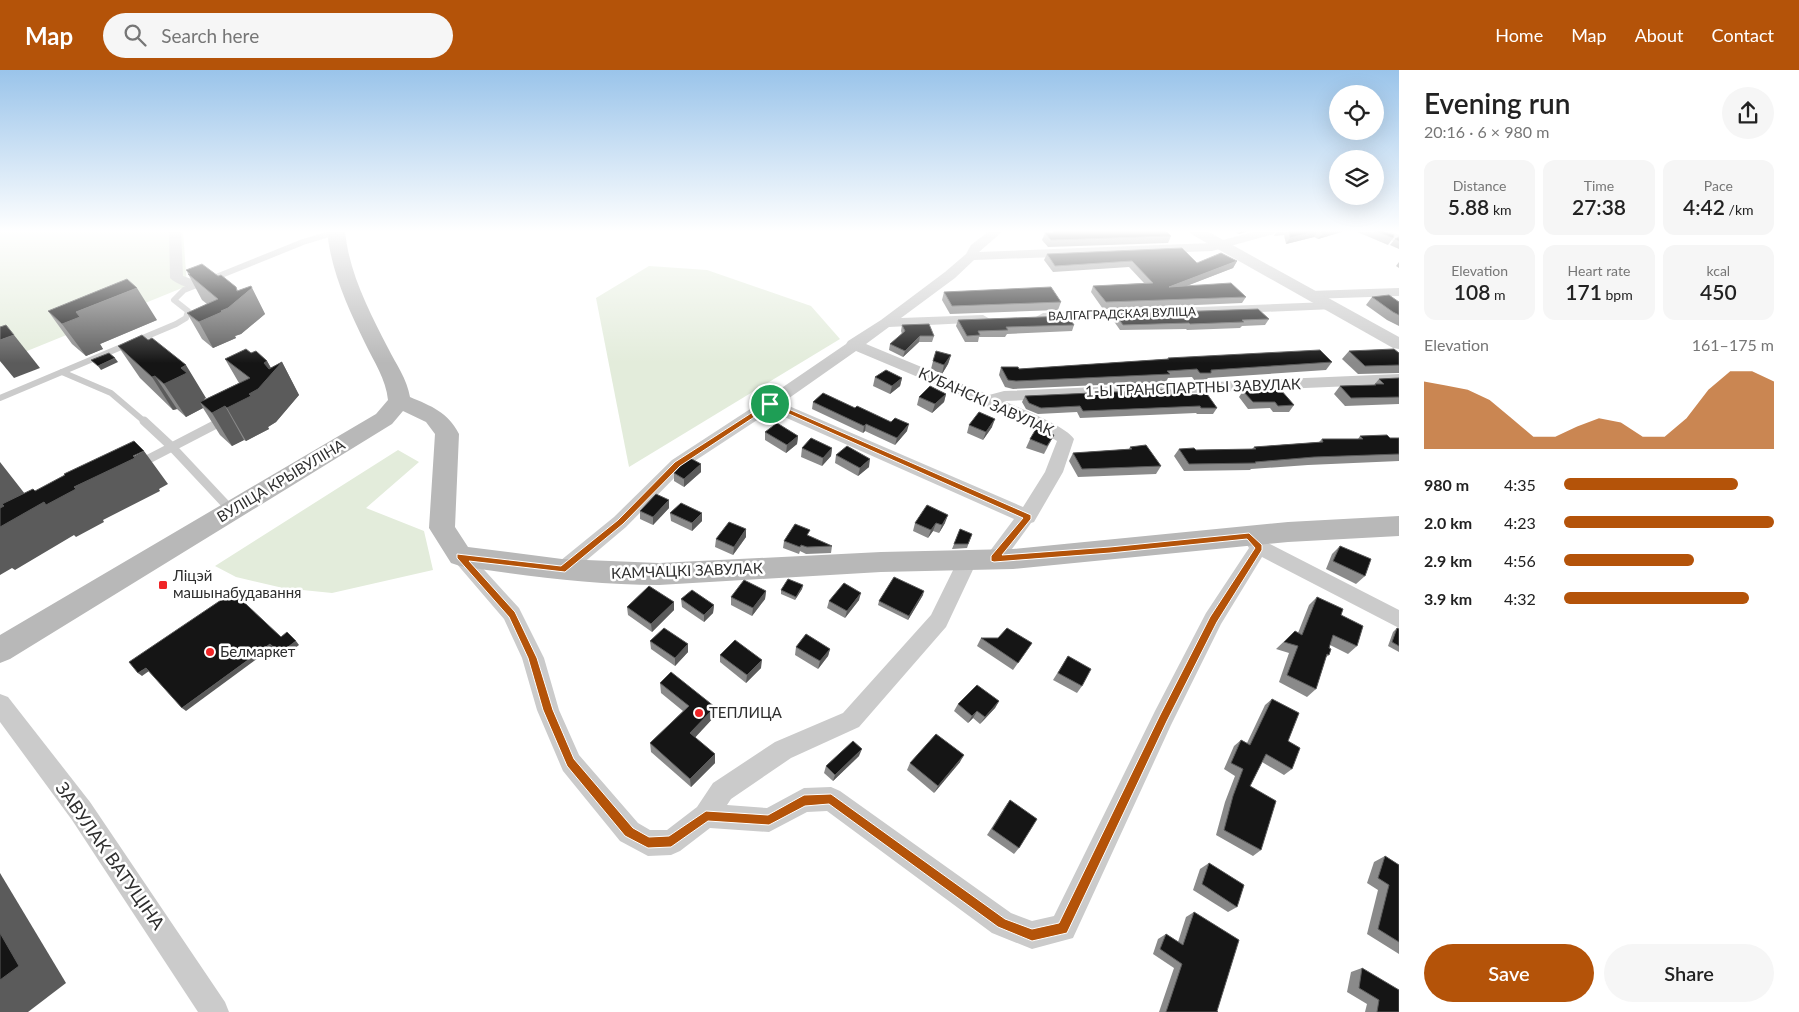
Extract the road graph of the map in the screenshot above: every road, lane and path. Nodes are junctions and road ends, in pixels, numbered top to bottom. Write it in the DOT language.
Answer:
graph roads {
  1 [pos="177,275"];
  2 [pos="220,275"];
  3 [pos="347,275"];
  4 [pos="950,275"];
  5 [pos="1274,275"];
  6 [pos="195,285"];
  7 [pos="1399,292"];
  8 [pos="1309,295"];
  9 [pos="1329,306"];
  10 [pos="1034,317"];
  11 [pos="994,318"];
  12 [pos="886,323"];
  13 [pos="853,344"];
  14 [pos="1399,344"];
  15 [pos="62,372"];
  16 [pos="1399,379"];
  17 [pos="0,398"];
  18 [pos="988,400"];
  19 [pos="399,401"];
  20 [pos="770,404"];
  21 [pos="233,414"];
  22 [pos="172,447"];
  23 [pos="129,470"];
  24 [pos="232,511"];
  25 [pos="1028,517"];
  26 [pos="1399,526"];
  27 [pos="1254,542"];
  28 [pos="460,556"];
  29 [pos="1004,559"];
  30 [pos="968,560"];
  31 [pos="562,570"];
  32 [pos="1399,620"];
  33 [pos="0,650"];
  34 [pos="0,704"];
  35 [pos="706,816"];
  36 [pos="215,1012"];
  1 -- 6 [label="street"];
  2 -- 6 [label="lane"];
  3 -- 19 [label="main road"];
  4 -- 12 [label="street"];
  5 -- 8 [label="street"];
  6 -- 15 [label="lane"];
  7 -- 8 [label="street"];
  8 -- 9 [label="street"];
  9 -- 10 [label="street, ВАЛГАГРАДСКАЯ ВУЛІЦА"];
  9 -- 14 [label="street"];
  11 -- 12 [label="street"];
  12 -- 13 [label="street"];
  13 -- 18 [label="street, КУБАНСКІ ЗАВУЛАК"];
  13 -- 20 [label="street"];
  15 -- 17 [label="lane"];
  15 -- 22 [label="lane"];
  16 -- 18 [label="street, 1-Ы ТРАНСПАРТНЫ ЗАВУЛАК"];
  18 -- 25 [label="street, КУБАНСКІ ЗАВУЛАК"];
  19 -- 24 [label="main road, ВУЛІЦА КРЫВУЛІНА"];
  19 -- 28 [label="main road"];
  20 -- 25 [label="street"];
  20 -- 31 [label="street"];
  21 -- 22 [label="lane"];
  22 -- 23 [label="lane"];
  22 -- 24 [label="lane"];
  24 -- 33 [label="main road, ВУЛІЦА КРЫВУЛІНА"];
  25 -- 29 [label="street"];
  26 -- 27 [label="main road, КАМЧАЦКІ ЗАВУЛАК"];
  27 -- 29 [label="main road, КАМЧАЦКІ ЗАВУЛАК"];
  27 -- 32 [label="street"];
  27 -- 35 [label="street"];
  28 -- 31 [label="main road, КАМЧАЦКІ ЗАВУЛАК"];
  28 -- 35 [label="street"];
  29 -- 30 [label="main road, КАМЧАЦКІ ЗАВУЛАК"];
  30 -- 31 [label="main road, КАМЧАЦКІ ЗАВУЛАК"];
  30 -- 35 [label="street"];
  34 -- 36 [label="street, ЗАВУЛАК ВАТУЦІНА"];
}
